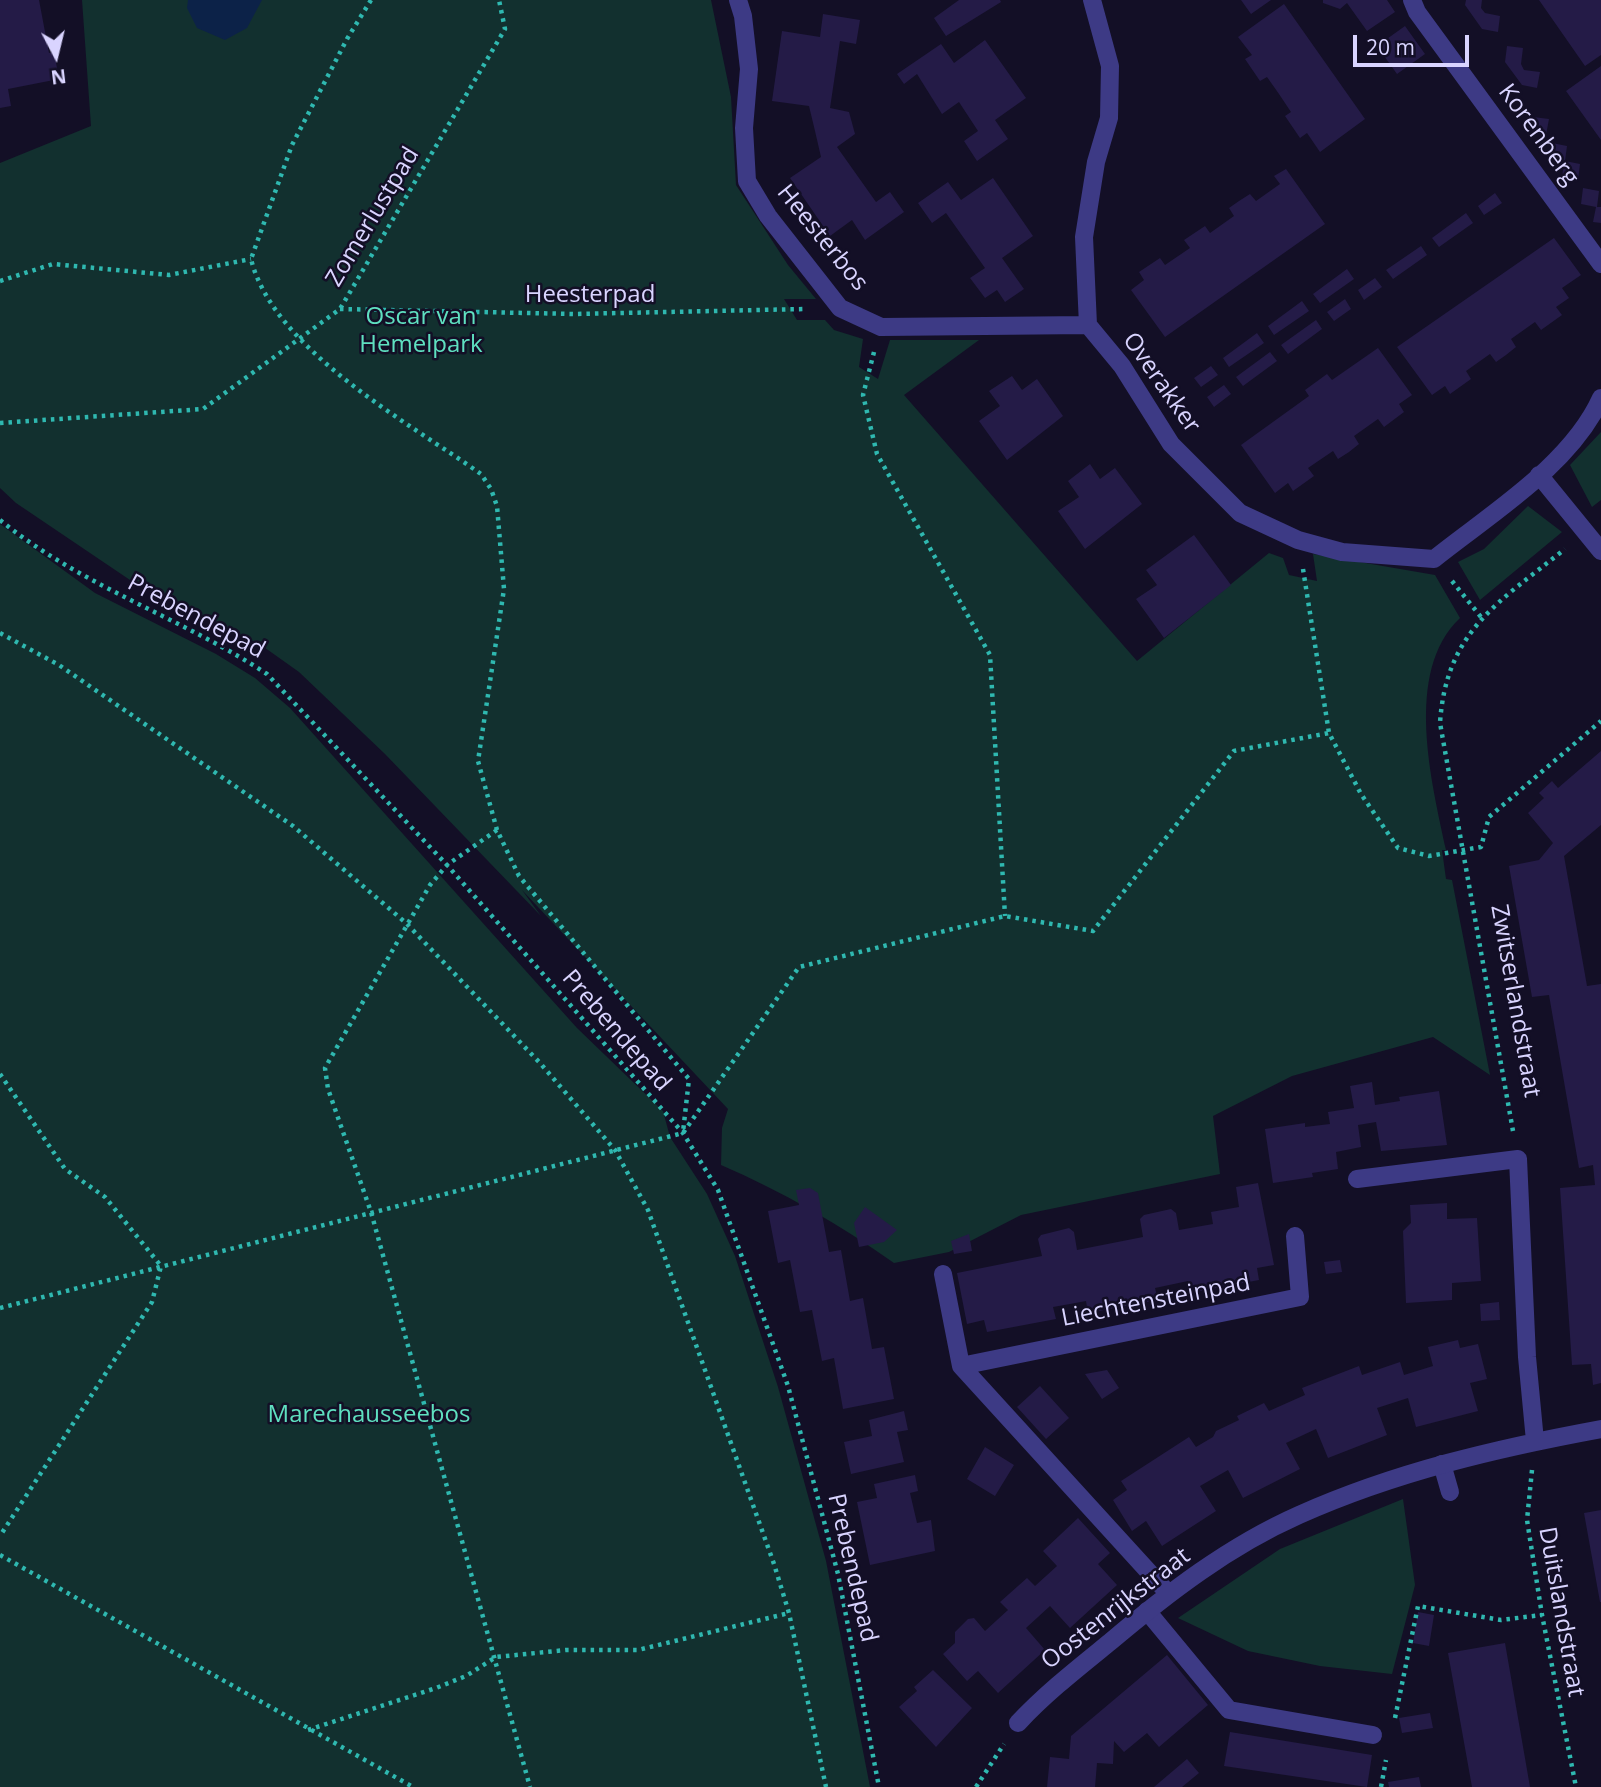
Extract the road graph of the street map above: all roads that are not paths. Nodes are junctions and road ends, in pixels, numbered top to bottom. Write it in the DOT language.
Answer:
graph roads {
  1 [pos="738,0"];
  2 [pos="1092,0"];
  3 [pos="1412,0"];
  4 [pos="1601,264"];
  5 [pos="1088,325"];
  6 [pos="1601,398"];
  7 [pos="1539,475"];
  8 [pos="1601,551"];
  9 [pos="1357,1179"];
  10 [pos="1295,1236"];
  11 [pos="943,1274"];
  12 [pos="961,1366"];
  13 [pos="1601,1429"];
  14 [pos="1535,1441"];
  15 [pos="1442,1464"];
  16 [pos="1450,1492"];
  17 [pos="1168,1593"];
  18 [pos="1147,1611"];
  19 [pos="1018,1723"];
  20 [pos="1373,1735"];
  1 -- 5 [label="street, Heesterbos"];
  2 -- 5 [label="street, Overakker"];
  3 -- 4 [label="street, Korenberg"];
  5 -- 7 [label="street, Overakker"];
  6 -- 7 [label="street"];
  7 -- 8 [label="street"];
  9 -- 14 [label="street"];
  10 -- 12 [label="street, Liechtensteinpad"];
  11 -- 12 [label="street"];
  12 -- 17 [label="street"];
  13 -- 14 [label="street, Oostenrijkstraat"];
  14 -- 15 [label="street, Oostenrijkstraat"];
  15 -- 16 [label="street"];
  15 -- 17 [label="street, Oostenrijkstraat"];
  17 -- 18 [label="street, Oostenrijkstraat"];
  18 -- 19 [label="street, Oostenrijkstraat"];
  18 -- 20 [label="street"];
}
